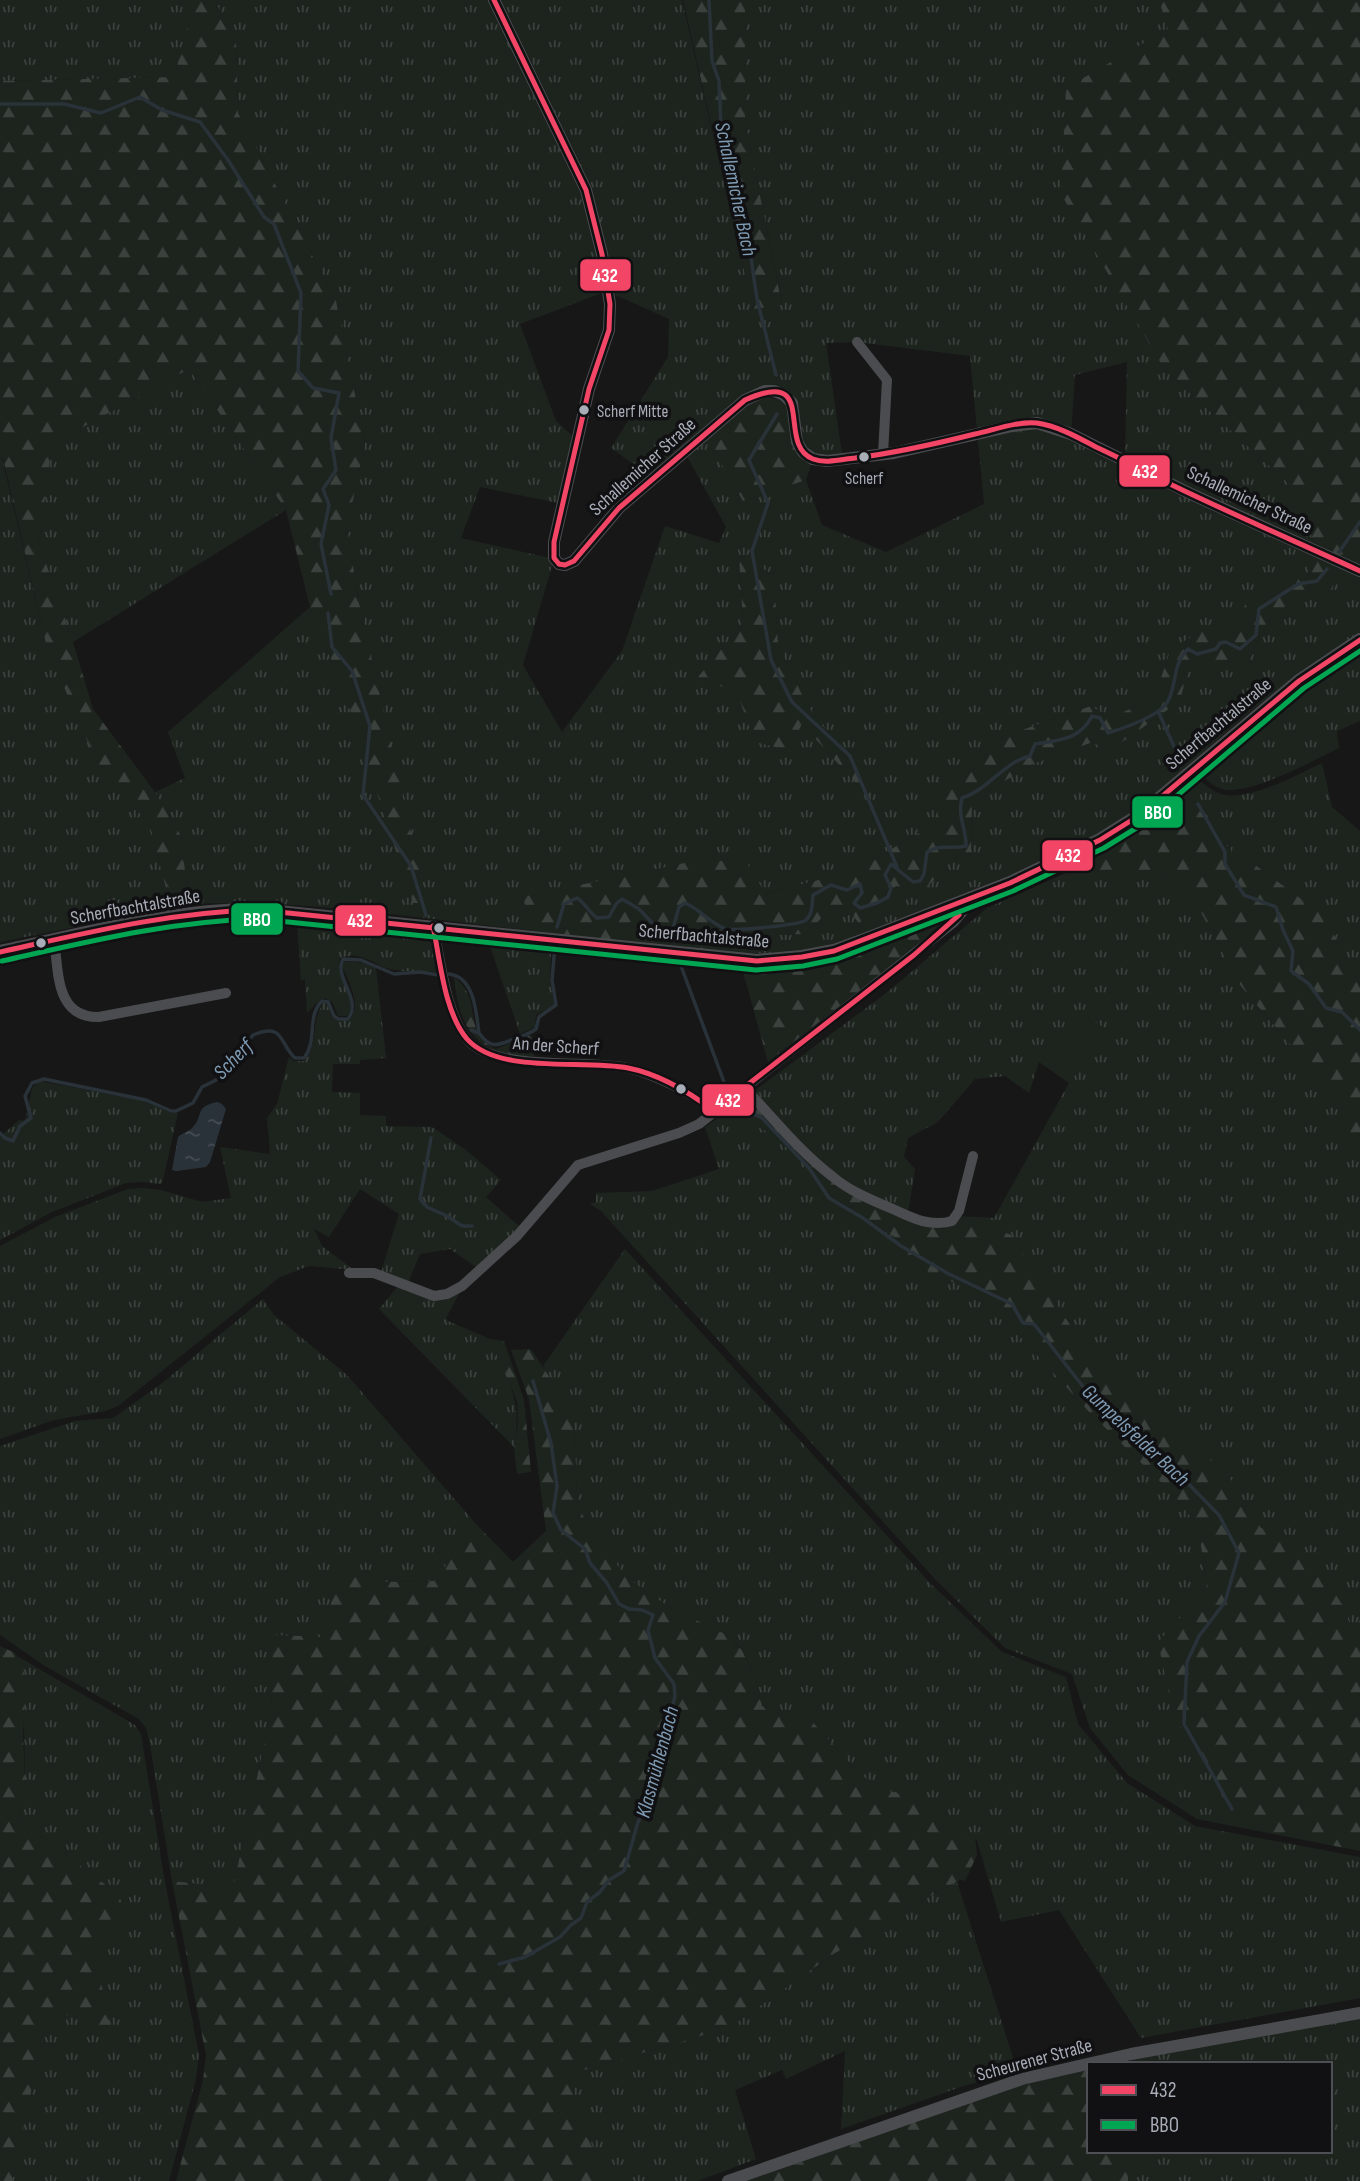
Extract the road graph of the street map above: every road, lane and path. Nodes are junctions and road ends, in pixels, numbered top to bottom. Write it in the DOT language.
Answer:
graph roads {
  1 [pos="494,0"];
  2 [pos="857,342"];
  3 [pos="884,454"];
  4 [pos="1360,571"];
  5 [pos="1360,640"];
  6 [pos="969,900"];
  7 [pos="433,926"];
  8 [pos="54,940"];
  9 [pos="0,952"];
  10 [pos="226,993"];
  11 [pos="745,1088"];
  12 [pos="714,1111"];
  13 [pos="973,1156"];
  14 [pos="349,1273"];
  15 [pos="1360,2012"];
  16 [pos="1097,2062"];
  17 [pos="1087,2064"];
  18 [pos="728,2181"];
  1 -- 3 [label="street, Schallemicher Straße"];
  2 -- 3 [label="street"];
  3 -- 4 [label="street, Schallemicher Straße"];
  5 -- 6 [label="main road, Scherfbachtalstraße"];
  6 -- 7 [label="main road, Scherfbachtalstraße"];
  6 -- 11 [label="street"];
  7 -- 8 [label="main road, Scherfbachtalstraße"];
  7 -- 12 [label="street, An der Scherf"];
  8 -- 9 [label="main road, Scherfbachtalstraße"];
  8 -- 10 [label="street"];
  11 -- 12 [label="street"];
  11 -- 13 [label="street"];
  12 -- 14 [label="street"];
  15 -- 16 [label="street, Scheurener Straße"];
  17 -- 18 [label="street, Scheurener Straße"];
}
